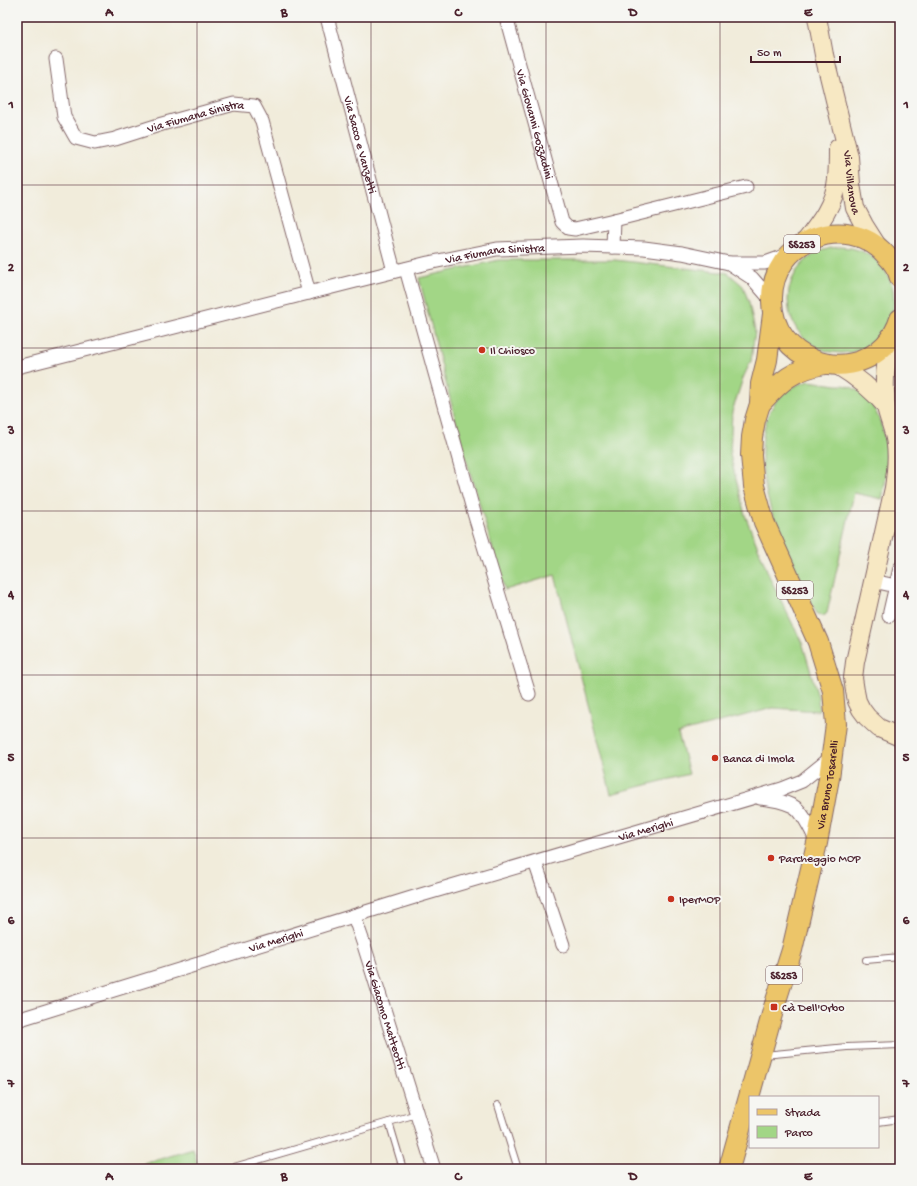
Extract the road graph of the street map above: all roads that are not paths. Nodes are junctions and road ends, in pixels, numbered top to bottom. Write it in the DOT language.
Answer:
graph roads {
  1 [pos="327,17"];
  2 [pos="506,17"];
  3 [pos="817,17"];
  4 [pos="56,59"];
  5 [pos="838,113"];
  6 [pos="746,187"];
  7 [pos="614,220"];
  8 [pos="613,247"];
  9 [pos="798,247"];
  10 [pos="886,247"];
  11 [pos="729,263"];
  12 [pos="400,270"];
  13 [pos="900,278"];
  14 [pos="309,293"];
  15 [pos="772,307"];
  16 [pos="899,322"];
  17 [pos="831,365"];
  18 [pos="17,367"];
  19 [pos="760,404"];
  20 [pos="886,406"];
  21 [pos="900,568"];
  22 [pos="873,581"];
  23 [pos="896,586"];
  24 [pos="889,616"];
  25 [pos="529,694"];
  26 [pos="900,737"];
  27 [pos="833,756"];
  28 [pos="756,797"];
  29 [pos="817,843"];
  30 [pos="535,862"];
  31 [pos="354,916"];
  32 [pos="562,945"];
  33 [pos="900,957"];
  34 [pos="866,960"];
  35 [pos="17,1020"];
  36 [pos="900,1044"];
  37 [pos="761,1056"];
  38 [pos="751,1096"];
  39 [pos="749,1103"];
  40 [pos="498,1105"];
  41 [pos="417,1114"];
  42 [pos="900,1119"];
  43 [pos="389,1122"];
  44 [pos="879,1122"];
  45 [pos="227,1169"];
  46 [pos="403,1169"];
  47 [pos="434,1169"];
  48 [pos="518,1169"];
  49 [pos="729,1169"];
  1 -- 12 [label="street, Via Sacco e Vanzetti"];
  2 -- 7 [label="street, Via Giovanni Gozzadini"];
  3 -- 5 [label="main road, Via Villanova"];
  4 -- 14 [label="street, Via Fiumana Sinistra"];
  5 -- 9 [label="main road, Via Villanova"];
  5 -- 10 [label="main road, Via Villanova"];
  6 -- 7 [label="street"];
  7 -- 8 [label="street"];
  8 -- 11 [label="street, Via Fiumana Sinistra"];
  8 -- 12 [label="street, Via Fiumana Sinistra"];
  9 -- 10 [label="main road, SS253"];
  9 -- 11 [label="street, Via Fiumana Sinistra"];
  9 -- 15 [label="main road, SS253"];
  10 -- 13 [label="main road, SS253"];
  11 -- 15 [label="street, Via Fiumana Sinistra"];
  12 -- 14 [label="street, Via Fiumana Sinistra"];
  12 -- 25 [label="street, Via Sacco e Vanzetti"];
  14 -- 18 [label="street, Via Fiumana Sinistra"];
  15 -- 17 [label="main road, SS253"];
  15 -- 19 [label="main road, Via Bruno Tosarelli / SS253"];
  16 -- 17 [label="main road, SS253"];
  16 -- 20 [label="main road"];
  17 -- 19 [label="main road, Via Bruno Tosarelli / SS253"];
  17 -- 20 [label="main road"];
  19 -- 27 [label="main road, Via Bruno Tosarelli / SS253"];
  20 -- 22 [label="main road"];
  21 -- 23 [label="street"];
  22 -- 23 [label="street"];
  22 -- 26 [label="main road"];
  23 -- 24 [label="street"];
  27 -- 28 [label="street, Via Merighi"];
  27 -- 29 [label="main road, Via Bruno Tosarelli / SS253"];
  28 -- 29 [label="street, Via Merighi"];
  28 -- 30 [label="street, Via Merighi"];
  29 -- 37 [label="main road, Via Bruno Tosarelli / SS253"];
  30 -- 31 [label="street, Via Merighi"];
  30 -- 32 [label="street"];
  31 -- 35 [label="street, Via Merighi"];
  31 -- 41 [label="street, Via Giacomo Matteotti"];
  33 -- 34 [label="lane"];
  36 -- 37 [label="lane"];
  37 -- 38 [label="main road, Via Bruno Tosarelli / SS253"];
  39 -- 49 [label="main road, Via Bruno Tosarelli / SS253"];
  40 -- 48 [label="lane"];
  41 -- 43 [label="lane"];
  41 -- 47 [label="street, Via Giacomo Matteotti"];
  42 -- 44 [label="lane"];
  43 -- 45 [label="lane"];
  43 -- 46 [label="lane"];
}
